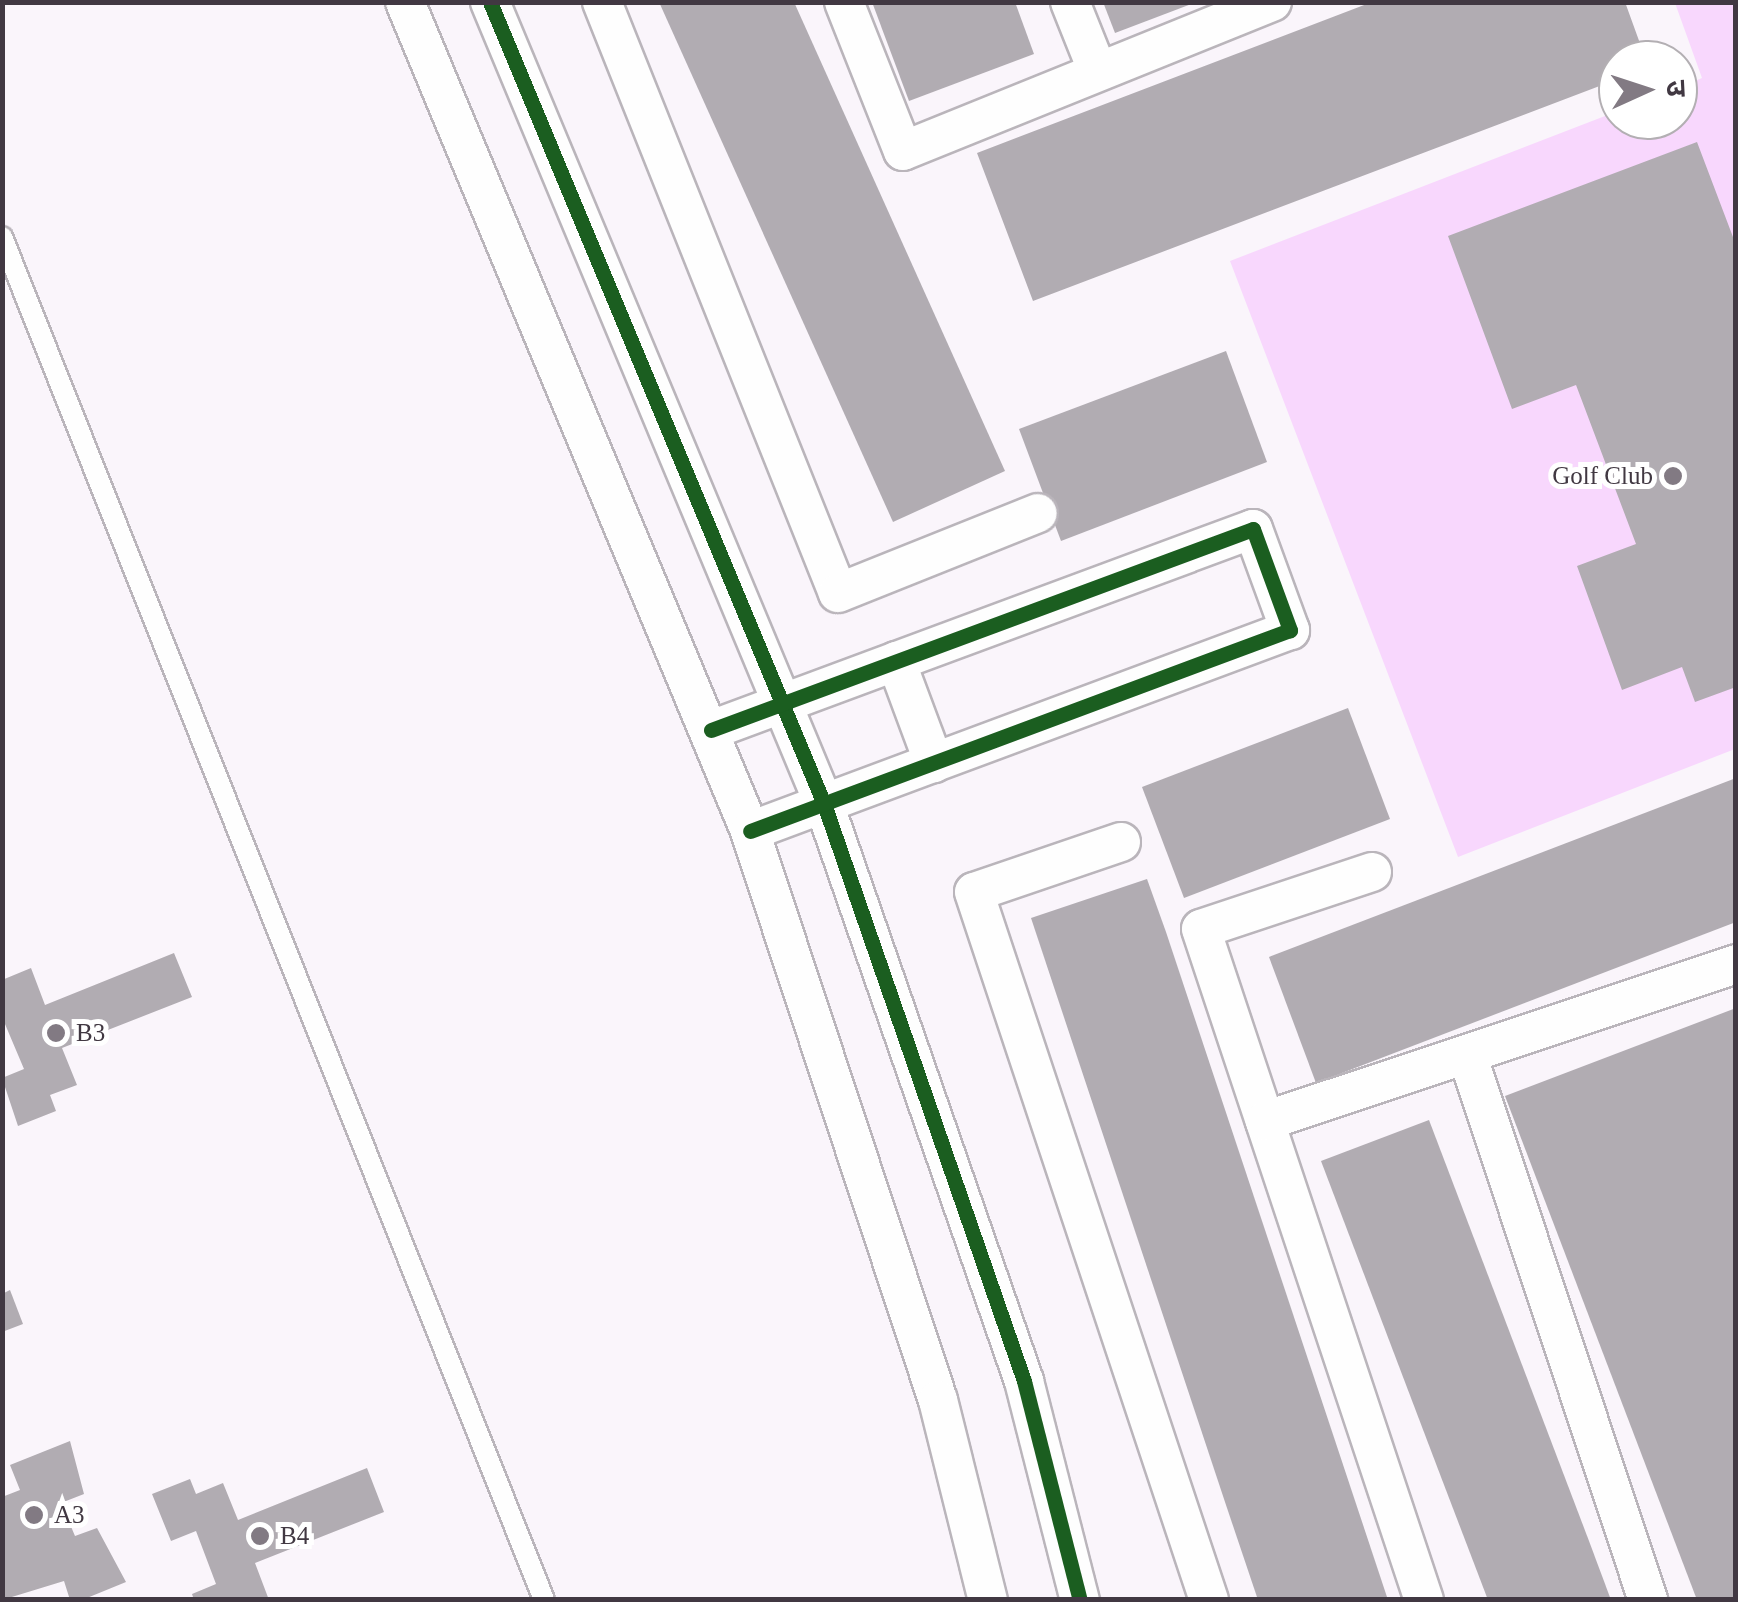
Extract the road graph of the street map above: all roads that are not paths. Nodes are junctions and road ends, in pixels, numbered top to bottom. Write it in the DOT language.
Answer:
graph roads {
  1 [pos="405,2"];
  2 [pos="490,2"];
  3 [pos="602,2"];
  4 [pos="844,2"];
  5 [pos="1070,2"];
  6 [pos="1272,2"];
  7 [pos="1098,72"];
  8 [pos="2,237"];
  9 [pos="1038,513"];
  10 [pos="896,661"];
  11 [pos="784,703"];
  12 [pos="711,730"];
  13 [pos="934,764"];
  14 [pos="824,804"];
  15 [pos="750,832"];
  16 [pos="1121,842"];
  17 [pos="1372,872"];
  18 [pos="1736,964"];
  19 [pos="1466,1054"];
  20 [pos="1265,1122"];
  21 [pos="544,1600"];
  22 [pos="988,1600"];
  23 [pos="1080,1600"];
  24 [pos="1209,1600"];
  25 [pos="1424,1600"];
  26 [pos="1648,1600"];
  1 -- 12 [label="street"];
  2 -- 11 [label="street"];
  3 -- 9 [label="street"];
  4 -- 7 [label="street"];
  5 -- 7 [label="street"];
  6 -- 7 [label="street"];
  8 -- 21 [label="lane"];
  10 -- 11 [label="street"];
  10 -- 13 [label="street"];
  10 -- 13 [label="street"];
  11 -- 12 [label="street"];
  11 -- 14 [label="street"];
  12 -- 15 [label="street"];
  13 -- 14 [label="street"];
  14 -- 15 [label="street"];
  14 -- 23 [label="street"];
  15 -- 22 [label="street"];
  16 -- 24 [label="street"];
  17 -- 20 [label="street"];
  18 -- 19 [label="street"];
  19 -- 20 [label="street"];
  19 -- 26 [label="street"];
  20 -- 25 [label="street"];
}
